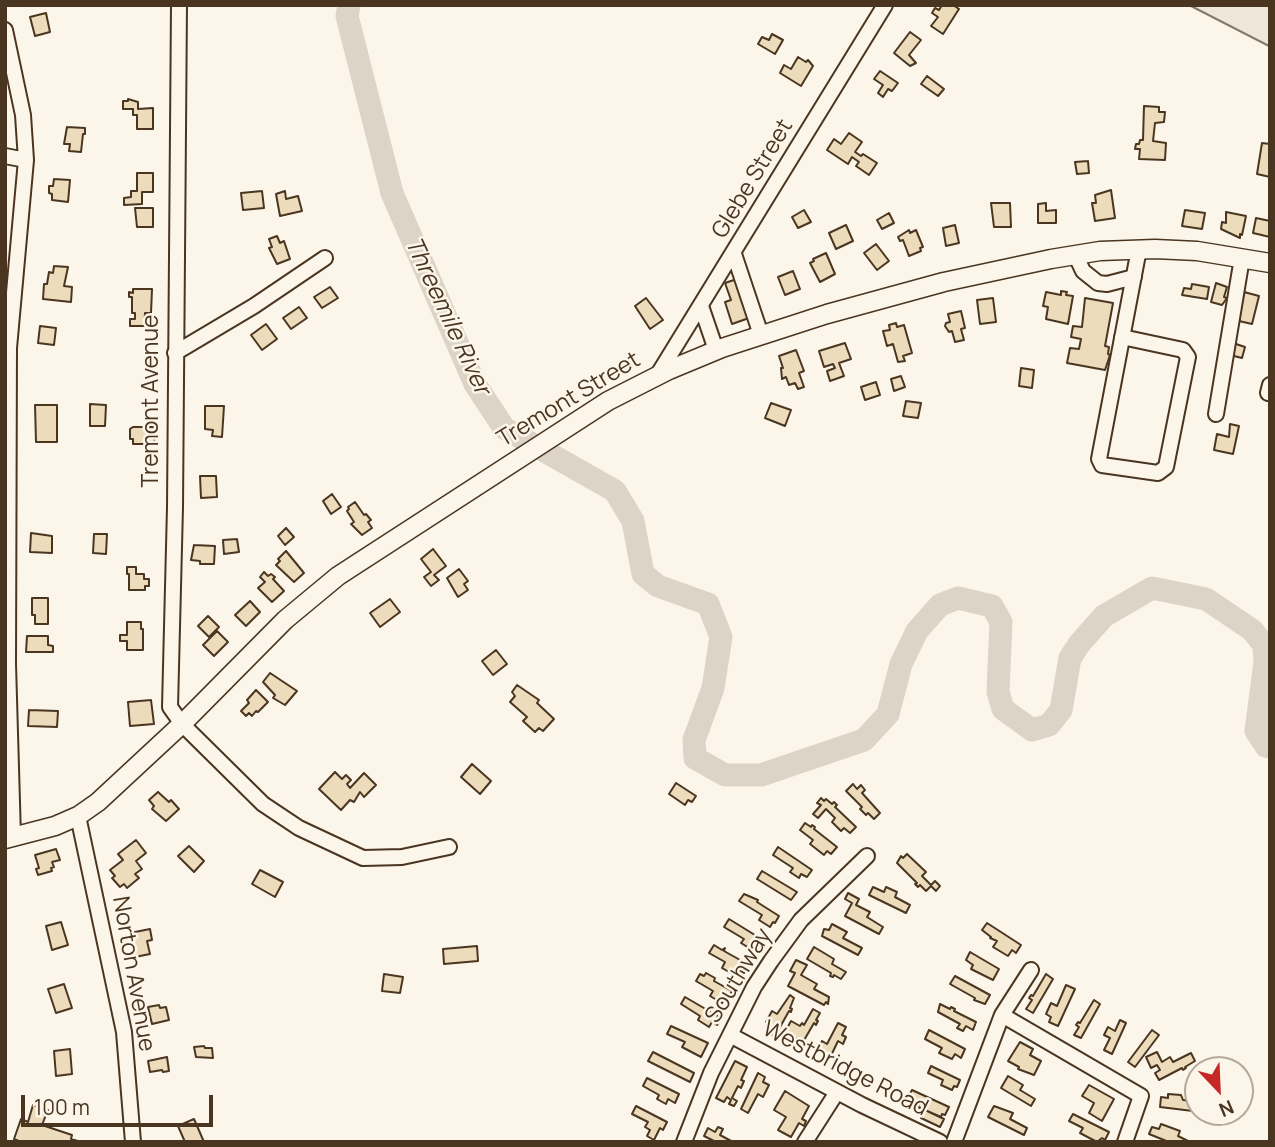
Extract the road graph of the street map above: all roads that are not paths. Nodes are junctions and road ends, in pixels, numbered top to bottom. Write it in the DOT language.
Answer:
graph roads {
  1 [pos="179,5"];
  2 [pos="885,5"];
  3 [pos="5,30"];
  4 [pos="5,156"];
  5 [pos="26,160"];
  6 [pos="1139,249"];
  7 [pos="734,254"];
  8 [pos="1075,254"];
  9 [pos="325,258"];
  10 [pos="1242,258"];
  11 [pos="1270,263"];
  12 [pos="1134,276"];
  13 [pos="701,306"];
  14 [pos="761,335"];
  15 [pos="1122,337"];
  16 [pos="716,350"];
  17 [pos="175,353"];
  18 [pos="657,376"];
  19 [pos="1216,414"];
  20 [pos="182,724"];
  21 [pos="78,816"];
  22 [pos="9,838"];
  23 [pos="449,847"];
  24 [pos="867,856"];
  25 [pos="1031,970"];
  26 [pos="1002,1015"];
  27 [pos="730,1035"];
  28 [pos="837,1092"];
  29 [pos="133,1142"];
  30 [pos="684,1142"];
  31 [pos="805,1142"];
  32 [pos="940,1142"];
  33 [pos="954,1142"];
  34 [pos="1125,1142"];
  1 -- 17 [label="street, Tremont Avenue"];
  2 -- 7 [label="street, Glebe Street"];
  3 -- 5 [label="street"];
  4 -- 5 [label="street"];
  5 -- 22 [label="street"];
  6 -- 8 [label="main road, Tremont Street"];
  6 -- 10 [label="main road, Tremont Street"];
  6 -- 12 [label="street"];
  7 -- 13 [label="street, Glebe Street"];
  7 -- 14 [label="street"];
  8 -- 12 [label="street"];
  8 -- 14 [label="main road, Tremont Street"];
  9 -- 17 [label="street"];
  10 -- 11 [label="main road, Tremont Street"];
  10 -- 19 [label="street"];
  12 -- 15 [label="street"];
  13 -- 16 [label="street"];
  13 -- 18 [label="street, Glebe Street"];
  14 -- 16 [label="main road, Tremont Street"];
  15 -- 15 [label="street"];
  16 -- 18 [label="main road, Tremont Street"];
  17 -- 20 [label="street, Tremont Avenue"];
  18 -- 20 [label="main road, Tremont Street"];
  20 -- 21 [label="main road, Tremont Street"];
  20 -- 23 [label="street"];
  21 -- 22 [label="main road, Tremont Street"];
  21 -- 29 [label="street, Norton Avenue"];
  24 -- 27 [label="street, Southway"];
  25 -- 26 [label="street"];
  26 -- 33 [label="street"];
  26 -- 34 [label="street"];
  27 -- 28 [label="street, Westbridge Road"];
  27 -- 30 [label="street, Southway"];
  28 -- 31 [label="street"];
  28 -- 32 [label="street, Westbridge Road"];
}
